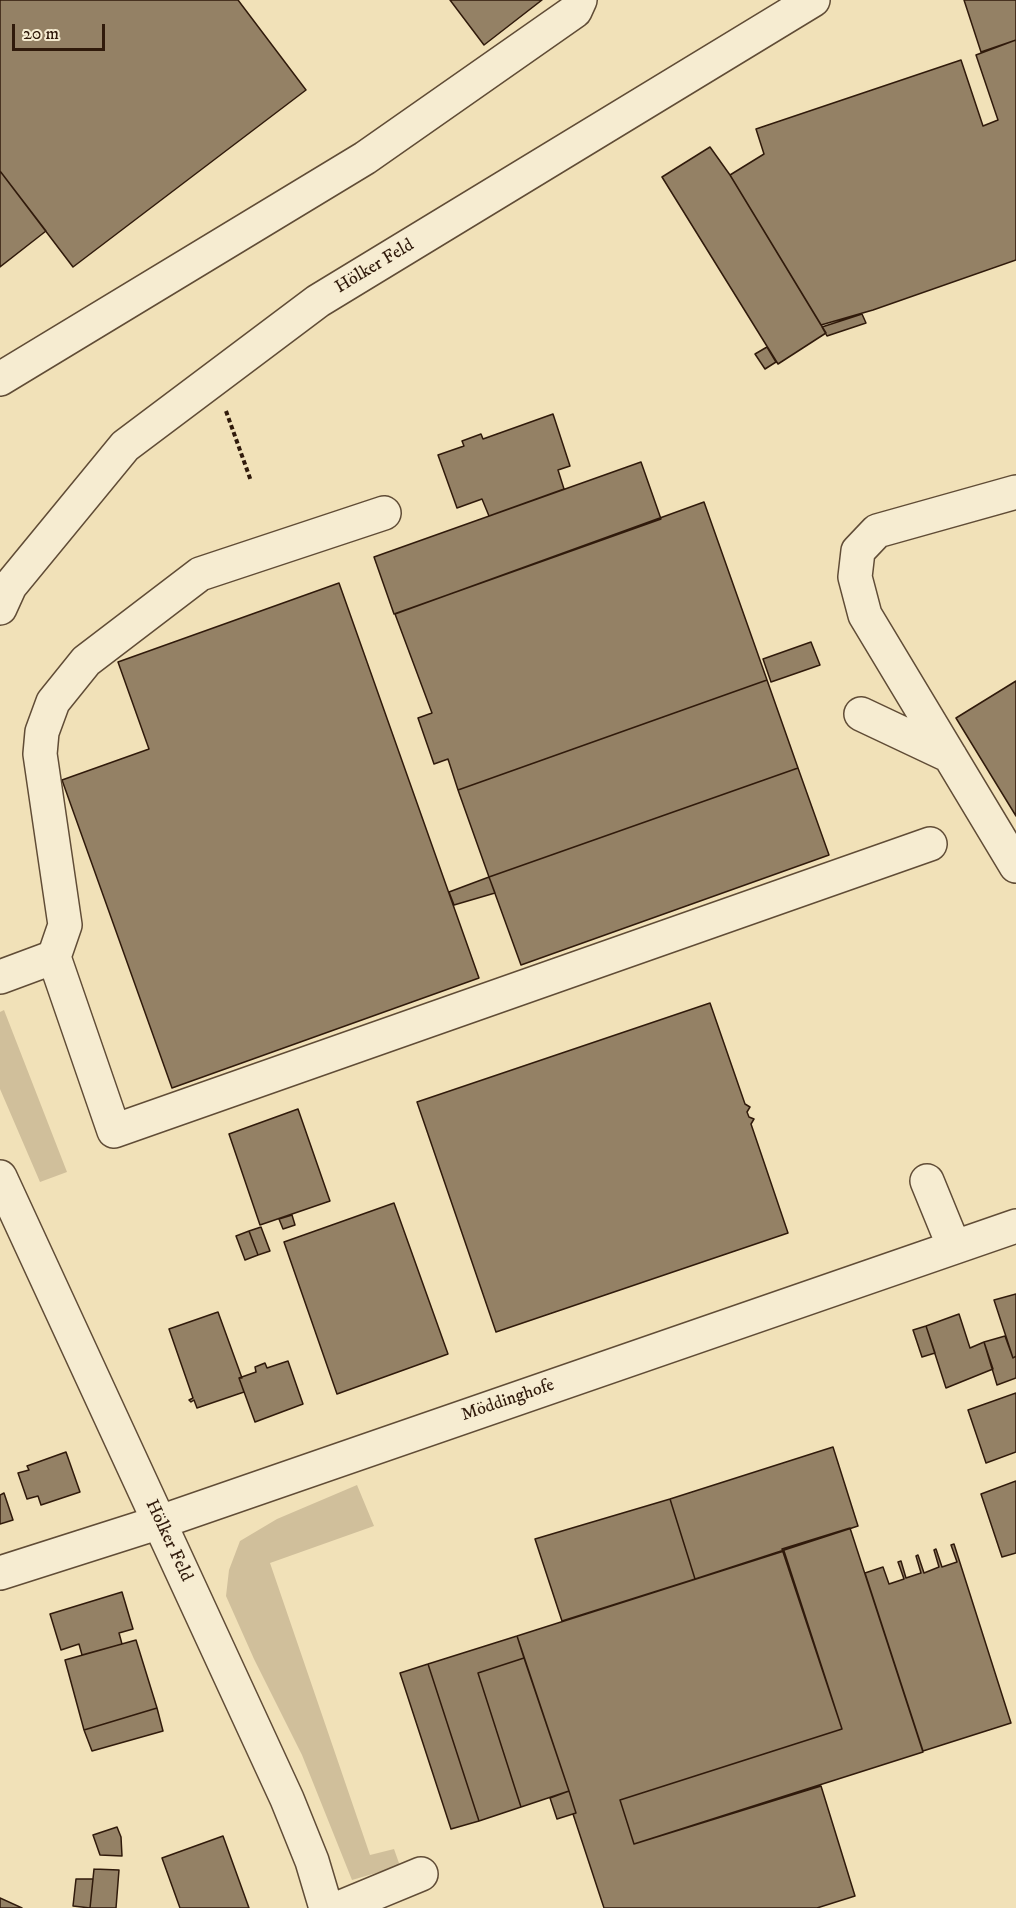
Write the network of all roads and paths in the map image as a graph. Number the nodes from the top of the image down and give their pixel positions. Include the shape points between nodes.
1 (813, 0) edge
2 (574, 4) edge
3 (0, 379) edge
4 (229, 419) dead end
5 (250, 481) dead end
6 (1016, 492) edge
7 (384, 513) dead end
8 (0, 608) edge
9 (861, 714) dead end
10 (950, 756) junction
11 (930, 844) dead end
12 (1016, 866) edge
13 (54, 957) junction
14 (0, 977) edge
15 (0, 1177) edge
16 (927, 1181) dead end
17 (1016, 1226) edge
18 (954, 1247) junction
19 (160, 1522) junction
20 (0, 1574) edge
21 (421, 1874) dead end
22 (326, 1908) edge
23 (339, 1908) edge

1 - 8 street, Hölker Feld via 318,301 125,446 10,586
2 - 3 street via 365,158
4 - 5 path
6 - 10 street via 877,531 858,551 855,577 865,615
7 - 13 street via 200,574 86,661 53,702 42,732 40,754 65,925
9 - 10 street
10 - 12 street
11 - 13 street via 114,1131
13 - 14 street
15 - 19 street, Hölker Feld
16 - 18 street
17 - 18 street, Möddinghofe
18 - 19 street, Möddinghofe
19 - 20 street, Möddinghofe
19 - 22 street, Hölker Feld via 287,1799
21 - 23 street

